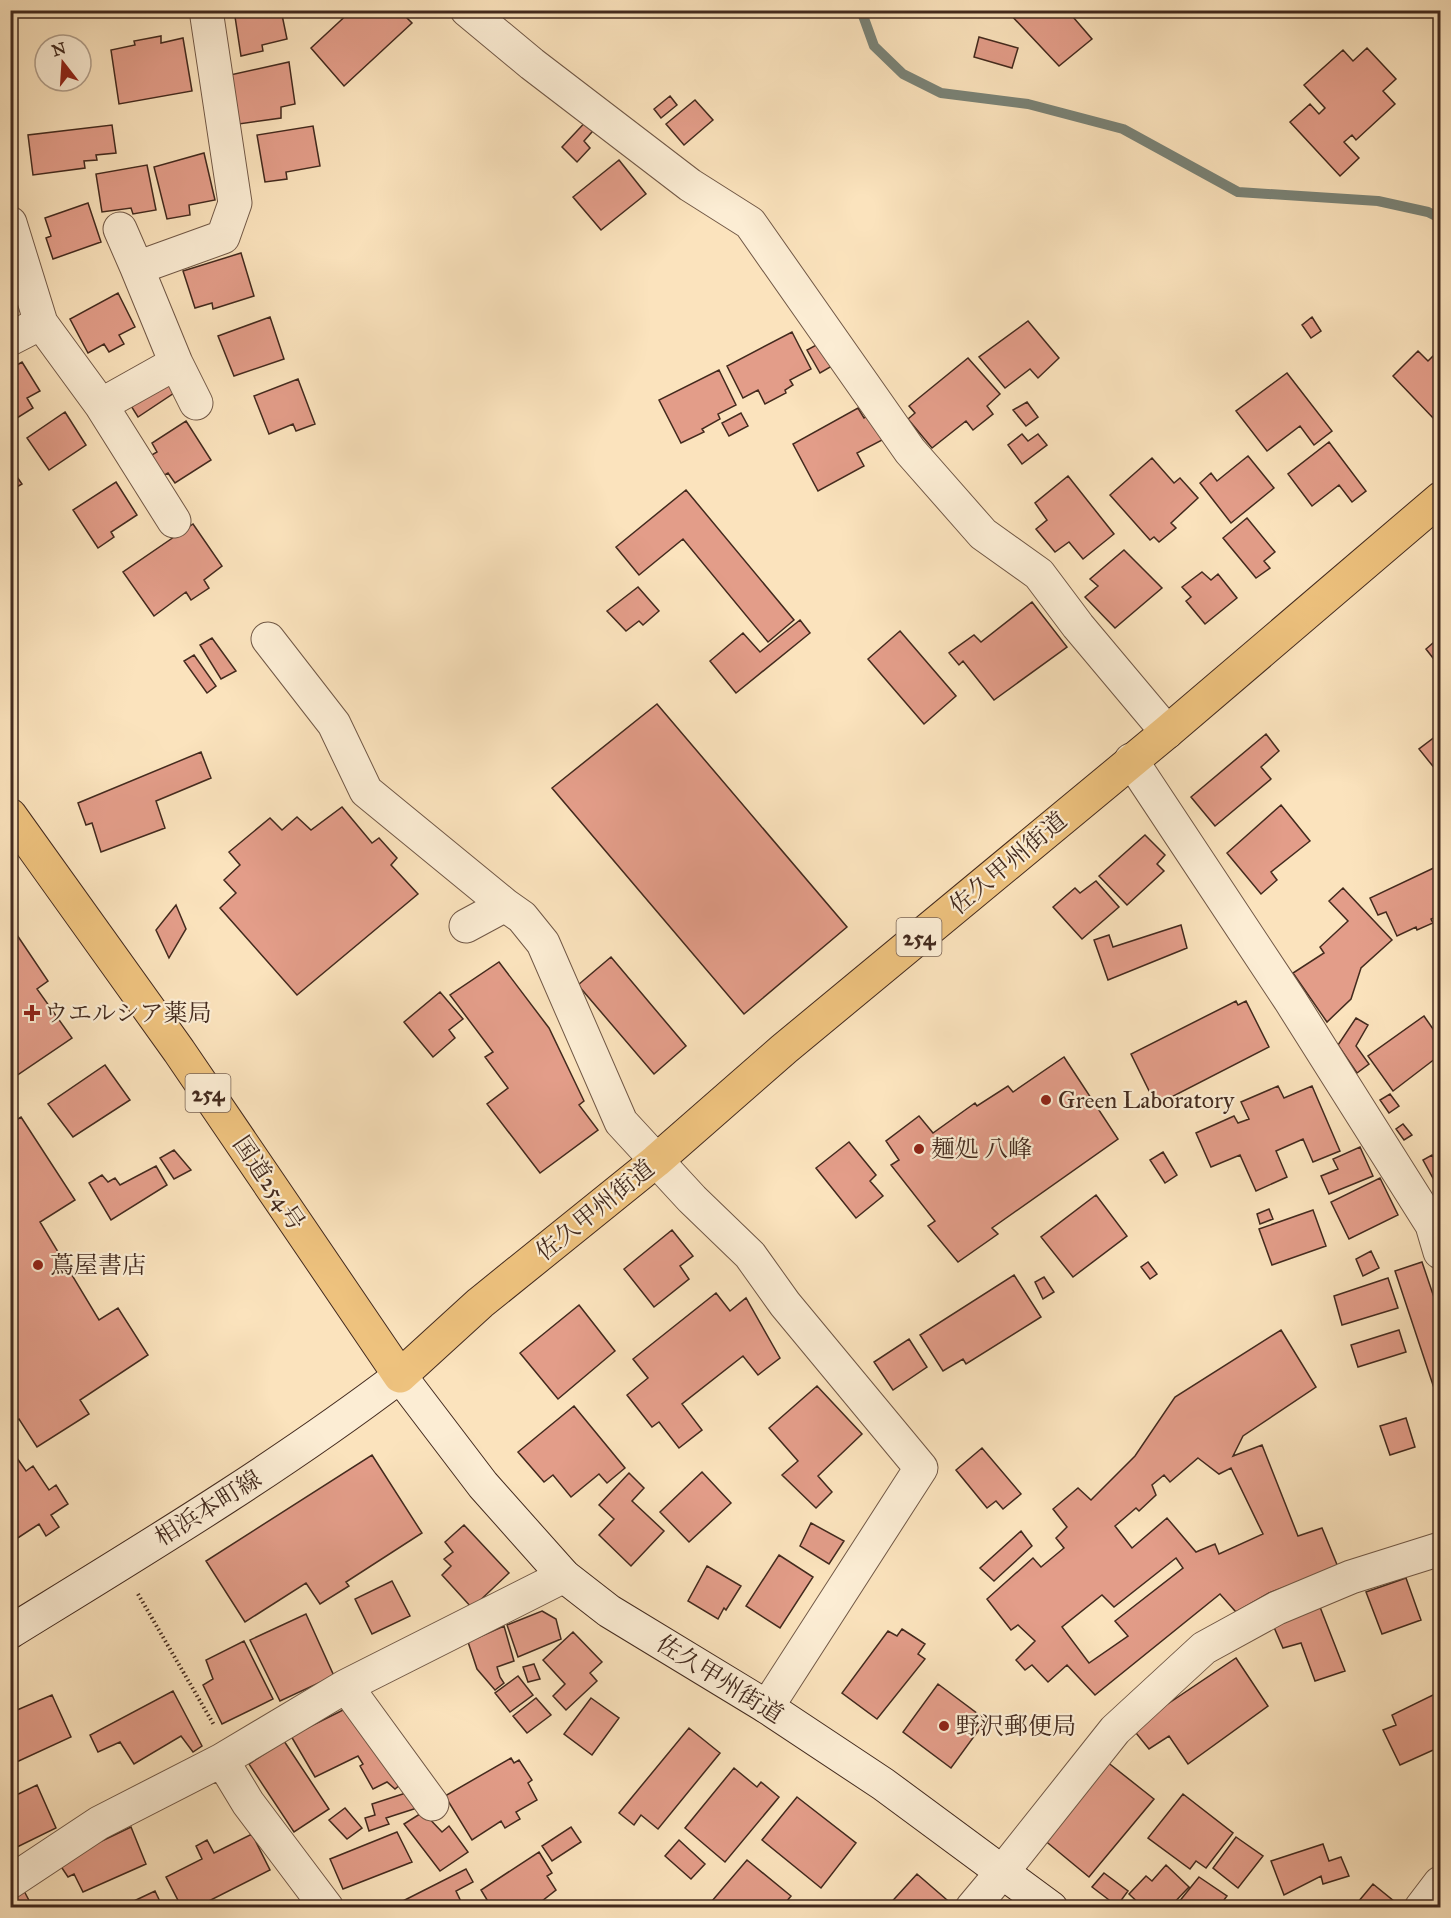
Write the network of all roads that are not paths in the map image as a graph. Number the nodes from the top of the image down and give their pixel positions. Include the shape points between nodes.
1 (206, 10) edge
2 (467, 10) edge
3 (10, 223) edge
4 (120, 229) dead end
5 (137, 268) junction
6 (42, 323) junction
7 (10, 339) edge
8 (176, 363) junction
9 (196, 403) dead end
10 (101, 405) junction
11 (1440, 499) edge
12 (174, 521) dead end
13 (268, 639) dead end
14 (1167, 732) junction
15 (1131, 760) junction
16 (10, 815) edge
17 (506, 905) junction
18 (466, 926) dead end
19 (656, 1161) junction
20 (1438, 1232) edge
21 (400, 1376) junction
22 (1440, 1549) edge
23 (564, 1576) junction
24 (10, 1632) edge
25 (346, 1686) junction
26 (767, 1707) junction
27 (226, 1757) junction
28 (432, 1804) dead end
29 (1003, 1871) junction
30 (10, 1882) edge
31 (1440, 1883) edge
32 (327, 1908) edge
33 (972, 1908) edge
34 (1051, 1908) edge
35 (1420, 1908) edge

1 - 5 street via 235,203 223,237
2 - 14 street via 690,185 750,223 910,451 983,534 1039,574
3 - 6 street
4 - 5 street
5 - 8 street
6 - 7 street
6 - 10 street
8 - 9 street
8 - 10 street
10 - 12 street
11 - 14 highway, 佐久甲州街道 / 254
13 - 17 street via 334,724 366,791
14 - 15 highway, 佐久甲州街道 / 254
15 - 19 highway, 佐久甲州街道 / 254 via 784,1049
15 - 20 street
16 - 21 highway, 国道254号 / 254 via 192,1070
17 - 18 street
17 - 19 street via 522,917 543,943 621,1122
19 - 21 highway, 佐久甲州街道 / 254 via 480,1304
19 - 26 street via 750,1255 785,1305 921,1468
21 - 23 street, 佐久甲州街道 via 483,1485
21 - 24 street, 相浜本町線 via 270,1469
22 - 29 street via 1298,1599 1204,1648 1114,1730
23 - 25 street
23 - 26 street, 佐久甲州街道 via 609,1611
25 - 27 street
25 - 28 street
26 - 29 street, 佐久甲州街道
27 - 30 street via 99,1823
27 - 32 street via 248,1803
29 - 33 street
29 - 34 street, 佐久甲州街道
31 - 35 street

